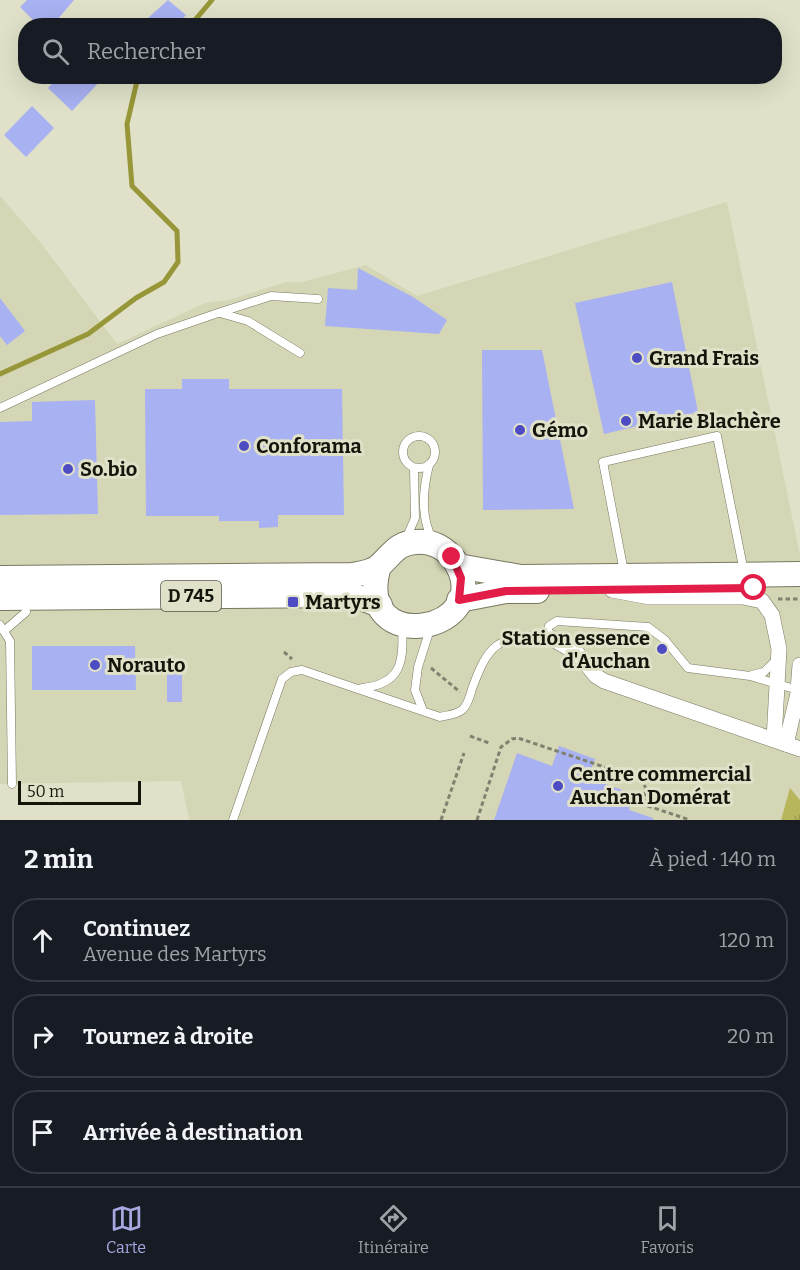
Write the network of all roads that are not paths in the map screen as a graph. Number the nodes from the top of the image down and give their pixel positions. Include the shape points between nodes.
1 (318, 299) dead end
2 (218, 313) junction
3 (300, 353) dead end
4 (0, 408) edge
5 (429, 465) junction
6 (414, 468) junction
7 (400, 545) junction
8 (435, 545) junction
9 (380, 566) junction
10 (458, 566) junction
11 (800, 574) edge
12 (745, 575) junction
13 (0, 578) edge
14 (88, 579) junction
15 (619, 583) junction
16 (800, 587) edge
17 (25, 597) junction
18 (0, 598) edge
19 (459, 600) junction
20 (380, 605) junction
21 (402, 625) junction
22 (431, 626) junction
23 (2, 628) edge
24 (546, 635) junction
25 (778, 656) junction
26 (800, 665) edge
27 (750, 676) junction
28 (777, 684) junction
29 (359, 688) junction
30 (799, 688) edge
31 (422, 708) junction
32 (787, 744) edge
33 (12, 784) dead end
34 (233, 820) edge

1 - 2 lane via 270,296
2 - 3 lane via 248,321
2 - 4 lane via 157,334
5 - 6 lane
5 - 6 lane via 435,454 433,444 425,437 415,437 406,443 403,453
5 - 8 lane via 423,488 426,527
6 - 7 lane via 415,518
7 - 8 main road via 418,541
7 - 9 main road
8 - 10 main road via 445,550
9 - 14 main road, D 745 via 367,573 330,577
9 - 20 main road via 376,578
10 - 15 main road via 521,577
10 - 19 main road via 462,589
11 - 12 main road
12 - 15 main road
12 - 15 lane via 717,436 603,462
13 - 14 main road, D 745
14 - 17 lane
15 - 16 main road
15 - 19 main road via 506,591
15 - 25 street via 650,597 743,597 762,601 776,625
17 - 18 main road, D 745
17 - 20 main road, D 745 via 352,596
17 - 23 lane via 26,612
19 - 22 main road via 452,612
20 - 21 main road
21 - 22 main road
21 - 29 lane via 399,668 390,680
22 - 31 lane via 415,690
23 - 33 lane via 10,641
24 - 27 lane via 549,626 557,621 648,627 665,640 688,668
24 - 31 lane via 511,638 489,651 461,711 440,717
24 - 32 street via 577,653 604,681
25 - 27 lane via 764,672
25 - 28 street
26 - 30 street
27 - 28 lane
28 - 30 lane
28 - 32 street
29 - 31 lane
29 - 34 lane via 302,670 282,679
30 - 32 street

